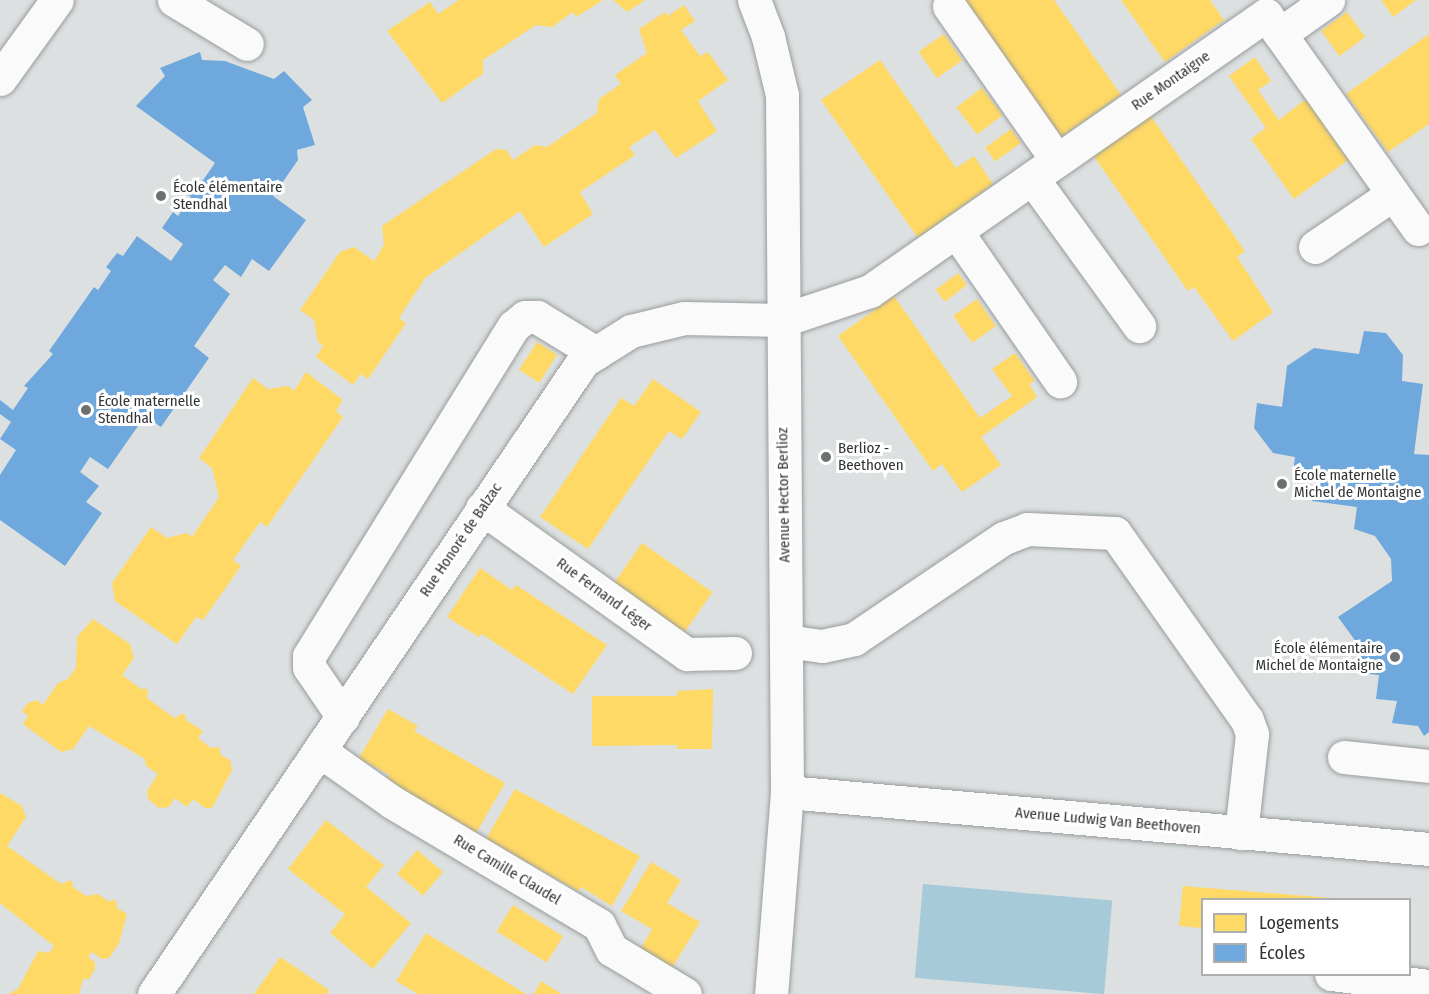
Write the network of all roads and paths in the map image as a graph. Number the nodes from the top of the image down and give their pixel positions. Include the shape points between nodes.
1 (57, 0) edge
2 (174, 0) edge
3 (754, 0) edge
4 (1328, 0) edge
5 (949, 6) dead end
6 (1280, 34) junction
7 (247, 44) dead end
8 (0, 79) edge
9 (1044, 169) junction
10 (1393, 194) junction
11 (1418, 229) dead end
12 (956, 231) junction
13 (1315, 247) dead end
14 (783, 320) junction
15 (1139, 326) dead end
16 (596, 353) junction
17 (1060, 381) dead end
18 (483, 507) junction
19 (786, 641) junction
20 (735, 654) dead end
21 (343, 717) junction
22 (320, 751) junction
23 (1344, 757) dead end
24 (1429, 766) edge
25 (787, 792) junction
26 (1241, 833) junction
27 (1429, 849) edge
28 (1340, 976) edge
29 (1429, 986) edge
30 (154, 994) edge
31 (685, 994) edge
32 (771, 994) edge

1 - 8 street
2 - 7 street
3 - 14 street, Avenue Hector Berlioz via 782,95
4 - 6 street
5 - 9 street
6 - 9 street, Rue Montaigne via 1266,15
6 - 10 street, Rue Montaigne
9 - 12 street, Rue Montaigne
9 - 15 street
10 - 11 street, Rue Montaigne
10 - 13 street
12 - 14 street, Rue Montaigne via 870,291
12 - 17 street
14 - 16 street, Rue Honoré de Balzac via 684,318 631,331
14 - 19 street, Avenue Hector Berlioz
16 - 18 street, Rue Honoré de Balzac via 583,361
16 - 21 street via 537,317 525,317 514,326 309,656 309,667
18 - 20 street, Rue Fernand Léger via 687,654
18 - 21 street, Rue Honoré de Balzac
19 - 25 street, Avenue Hector Berlioz
19 - 26 street via 822,646 854,639 1005,538 1028,529 1115,533 1247,720 1252,734
21 - 22 street, Rue Honoré de Balzac
22 - 30 street, Rue Honoré de Balzac
22 - 31 street, Rue Camille Claudel via 392,802 599,925 612,950
23 - 24 street
25 - 26 street, Avenue Ludwig Van Beethoven
25 - 32 street, Avenue Hector Berlioz
26 - 27 street, Avenue Ludwig Van Beethoven
28 - 29 street

